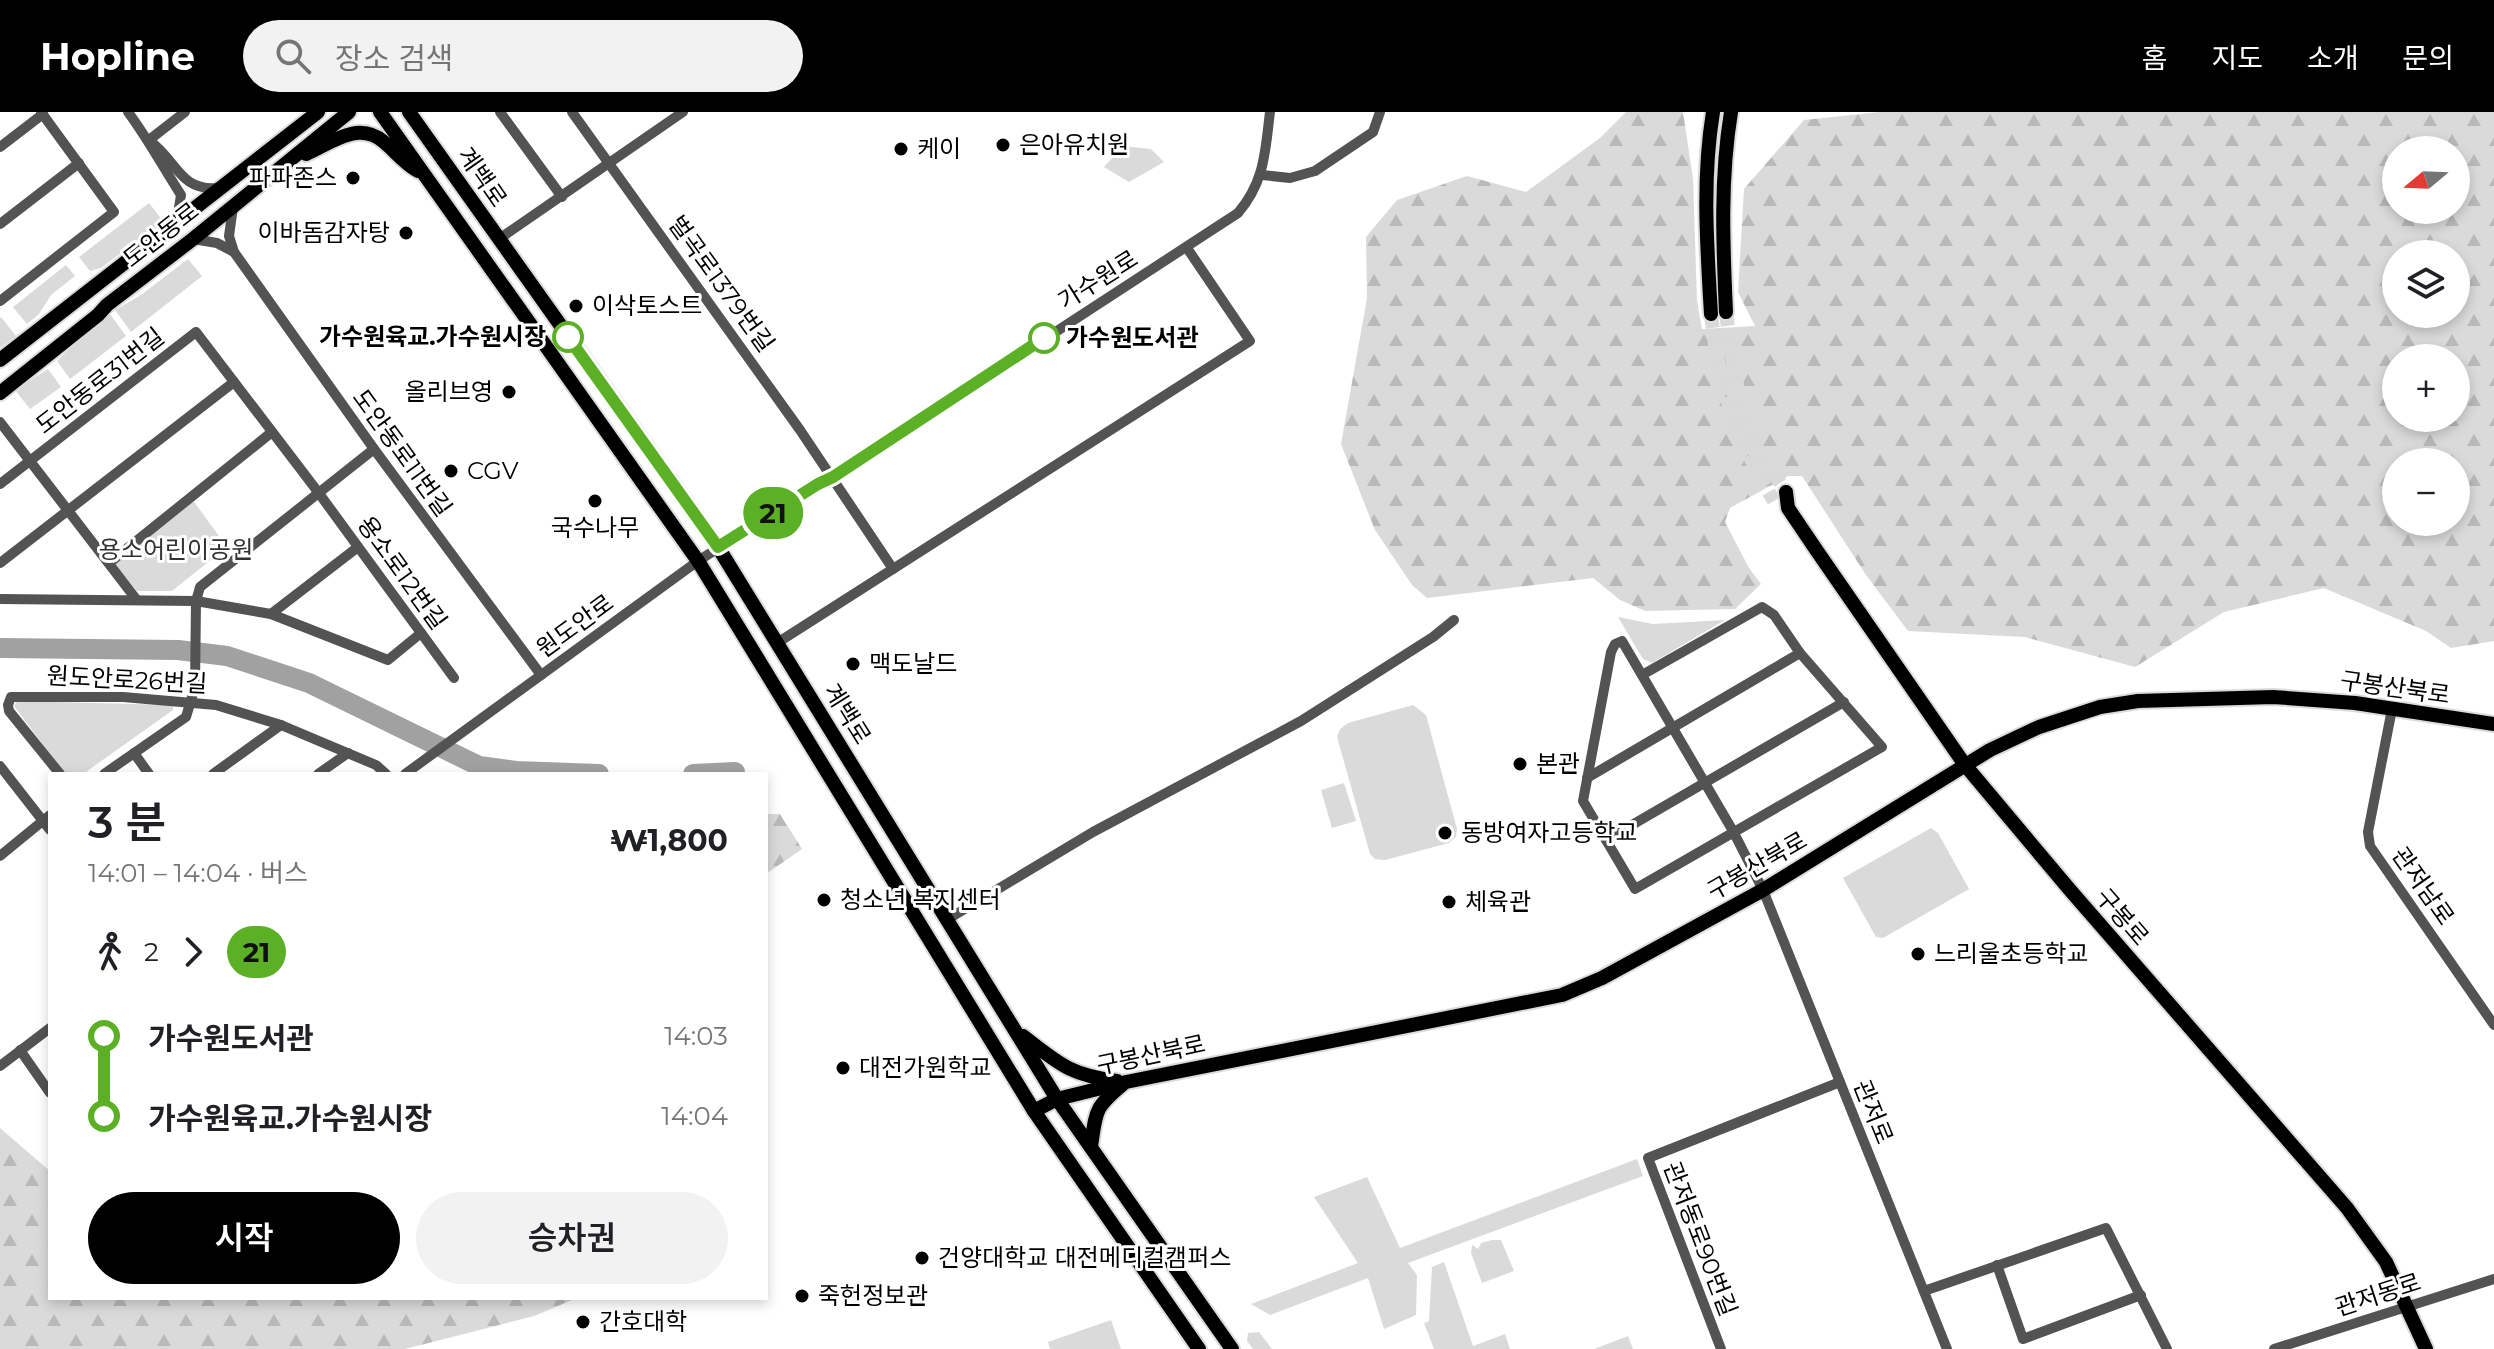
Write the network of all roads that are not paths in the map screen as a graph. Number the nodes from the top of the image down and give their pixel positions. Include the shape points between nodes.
1 (128, 112) edge
2 (185, 112) edge
3 (303, 112) edge
4 (318, 112) edge
5 (349, 112) edge
6 (380, 112) edge
7 (409, 112) edge
8 (500, 112) edge
9 (683, 112) edge
10 (1270, 112) edge
11 (1380, 112) edge
12 (1713, 112) edge
13 (1731, 112) edge
14 (42, 113) edge
15 (576, 113) edge
16 (288, 136) junction
17 (149, 140) junction
18 (0, 147) edge
19 (79, 163) junction
20 (284, 164) junction
21 (610, 164) junction
22 (424, 175) junction
23 (1262, 175) junction
24 (217, 188) junction
25 (562, 197) junction
26 (233, 207) junction
27 (177, 220) junction
28 (0, 224) edge
29 (193, 239) junction
30 (499, 239) junction
31 (1187, 248) junction
32 (234, 252) junction
33 (2, 296) edge
34 (196, 332) joint
35 (0, 360) edge
36 (234, 382) junction
37 (0, 394) edge
38 (0, 424) edge
39 (272, 432) junction
40 (374, 449) junction
41 (30, 462) junction
42 (833, 477) junction
43 (0, 484) edge
44 (318, 492) junction
45 (1780, 496) tunnel mouth
46 (68, 512) junction
47 (358, 547) junction
48 (718, 547) junction
49 (698, 561) junction
50 (0, 563) edge
51 (109, 563) junction
52 (893, 569) junction
53 (0, 599) edge
54 (136, 599) junction
55 (196, 601) junction
56 (271, 614) junction
57 (1454, 620) dead end
58 (421, 633) junction
59 (777, 643) junction
60 (1800, 653) junction
61 (541, 675) junction
62 (1642, 675) junction
63 (454, 678) dead end
64 (192, 702) junction
65 (1844, 702) junction
66 (2392, 709) junction
67 (2494, 724) edge
68 (281, 725) junction
69 (1672, 728) junction
70 (134, 753) junction
71 (348, 753) junction
72 (1965, 765) junction
73 (0, 766) edge
74 (58, 772) edge
75 (107, 772) edge
76 (148, 772) edge
77 (216, 772) edge
78 (321, 772) edge
79 (384, 772) edge
80 (407, 772) edge
81 (1587, 778) junction
82 (1705, 783) junction
83 (46, 818) edge
84 (1733, 831) junction
85 (1606, 840) junction
86 (0, 856) edge
87 (1763, 890) junction
88 (948, 919) junction
89 (2494, 1025) edge
90 (48, 1029) edge
91 (1015, 1030) junction
92 (20, 1050) junction
93 (0, 1066) edge
94 (1126, 1082) junction
95 (1840, 1082) junction
96 (48, 1090) edge
97 (1057, 1099) junction
98 (1034, 1111) junction
99 (1091, 1147) junction
100 (1997, 1265) junction
101 (2494, 1279) edge
102 (1924, 1291) junction
103 (2141, 1295) junction
104 (2408, 1307) junction
105 (1199, 1349) edge
106 (1232, 1349) edge
107 (1721, 1349) edge
108 (1947, 1349) edge
109 (2167, 1349) edge
110 (2274, 1349) edge
111 (2426, 1349) edge

1 - 17 street
2 - 17 street
3 - 16 main road
4 - 16 main road, 도안동로
5 - 20 main road, 도안동로
6 - 22 main road, 계백로
7 - 30 main road, 계백로
8 - 25 street
9 - 21 street
10 - 23 street, 가수원로
11 - 23 street via 1373,132 1315,171 1290,178
12 - 13 main road via 1705,223 1719,313
14 - 18 street
14 - 19 street
15 - 21 street, 벌곡로1379번길
16 - 24 main road, 도안동로
17 - 24 street via 192,186
17 - 27 street via 181,195
19 - 28 street
19 - 33 street via 114,212
20 - 22 main road via 344,135 364,132
20 - 26 main road, 도안동로
21 - 25 street
21 - 42 street, 벌곡로1379번길
22 - 49 main road, 계백로
23 - 31 street, 가수원로 via 1238,213
24 - 27 main road, 도안동로
25 - 30 street
26 - 29 main road, 도안동로
26 - 32 street via 229,236
27 - 35 main road, 도안동로
29 - 32 street
29 - 37 main road, 도안동로
30 - 48 main road, 계백로
31 - 42 street, 가수원로
31 - 52 street via 1250,341
32 - 40 street, 도안동로11번길
34 - 36 street, 용소로12번길
34 - 41 street, 도안동로31번길
36 - 39 street, 용소로12번길
36 - 46 street
38 - 41 street, 도안동로31번길
39 - 44 street, 용소로12번길
39 - 51 street
40 - 44 street
40 - 61 street, 도안동로11번길
41 - 43 street, 도안동로31번길
41 - 46 street, 도안동로31번길
42 - 48 street, 가수원로
42 - 52 street, 벌곡로1379번길
44 - 47 street, 용소로12번길
44 - 55 street via 200,587
45 - 72 main road, 구봉로
46 - 50 street
46 - 51 street, 도안동로31번길
47 - 56 street
47 - 58 street, 용소로12번길
48 - 49 street, 가수원로
48 - 59 main road, 계백로
49 - 61 street, 원도안로
49 - 98 main road, 계백로
51 - 54 street, 도안동로31번길
52 - 59 street
53 - 54 street
54 - 55 street
55 - 56 street
55 - 64 street
56 - 58 street via 388,660
57 - 88 street via 1301,721 1093,832
58 - 63 street, 용소로12번길
59 - 88 main road, 계백로
60 - 62 street via 1774,615 1762,607
60 - 65 street
60 - 69 street
61 - 80 street, 원도안로
62 - 69 street, 관저로
62 - 81 street, 관저로 via 1622,641 1615,644
64 - 68 street, 원도안로26번길
64 - 70 street via 186,717
64 - 74 street, 원도안로26번길 via 16,696 8,700 9,711
65 - 82 street
65 - 84 street via 1882,747
66 - 67 main road, 구봉산북로
66 - 72 main road, 구봉산북로 via 2273,697 2138,701 2039,727
66 - 89 street, 관저남로 via 2368,832 2370,846
68 - 71 street, 원도안로26번길
68 - 77 street
69 - 81 street
69 - 82 street, 관저로
70 - 75 street
70 - 76 street
71 - 78 street
71 - 79 street, 원도안로26번길
72 - 87 main road, 구봉산북로
72 - 104 main road, 구봉로 via 2347,1208 2386,1262
73 - 83 street
81 - 85 street via 1583,801
82 - 84 street, 관저로
82 - 85 street
83 - 86 street
84 - 85 street via 1635,889
84 - 87 street, 관저로
87 - 94 main road, 구봉산북로 via 1562,995
87 - 95 street, 관저로
88 - 91 main road, 계백로
90 - 92 street
91 - 94 main road via 1079,1074
91 - 97 main road, 계백로
92 - 93 street
92 - 96 street
94 - 97 main road, 구봉산북로
94 - 99 main road via 1101,1102
95 - 102 street, 관저로
95 - 107 street, 관저동로90번길 via 1648,1158
97 - 98 main road, 구봉산북로
97 - 99 main road, 계백로
98 - 105 main road, 계백로
99 - 106 main road, 계백로
100 - 102 street
100 - 103 street via 2106,1228
100 - 103 street via 2023,1339
101 - 104 street, 관저동로
102 - 108 street, 관저로
103 - 109 street
104 - 110 street, 관저동로
104 - 111 main road, 구봉로

